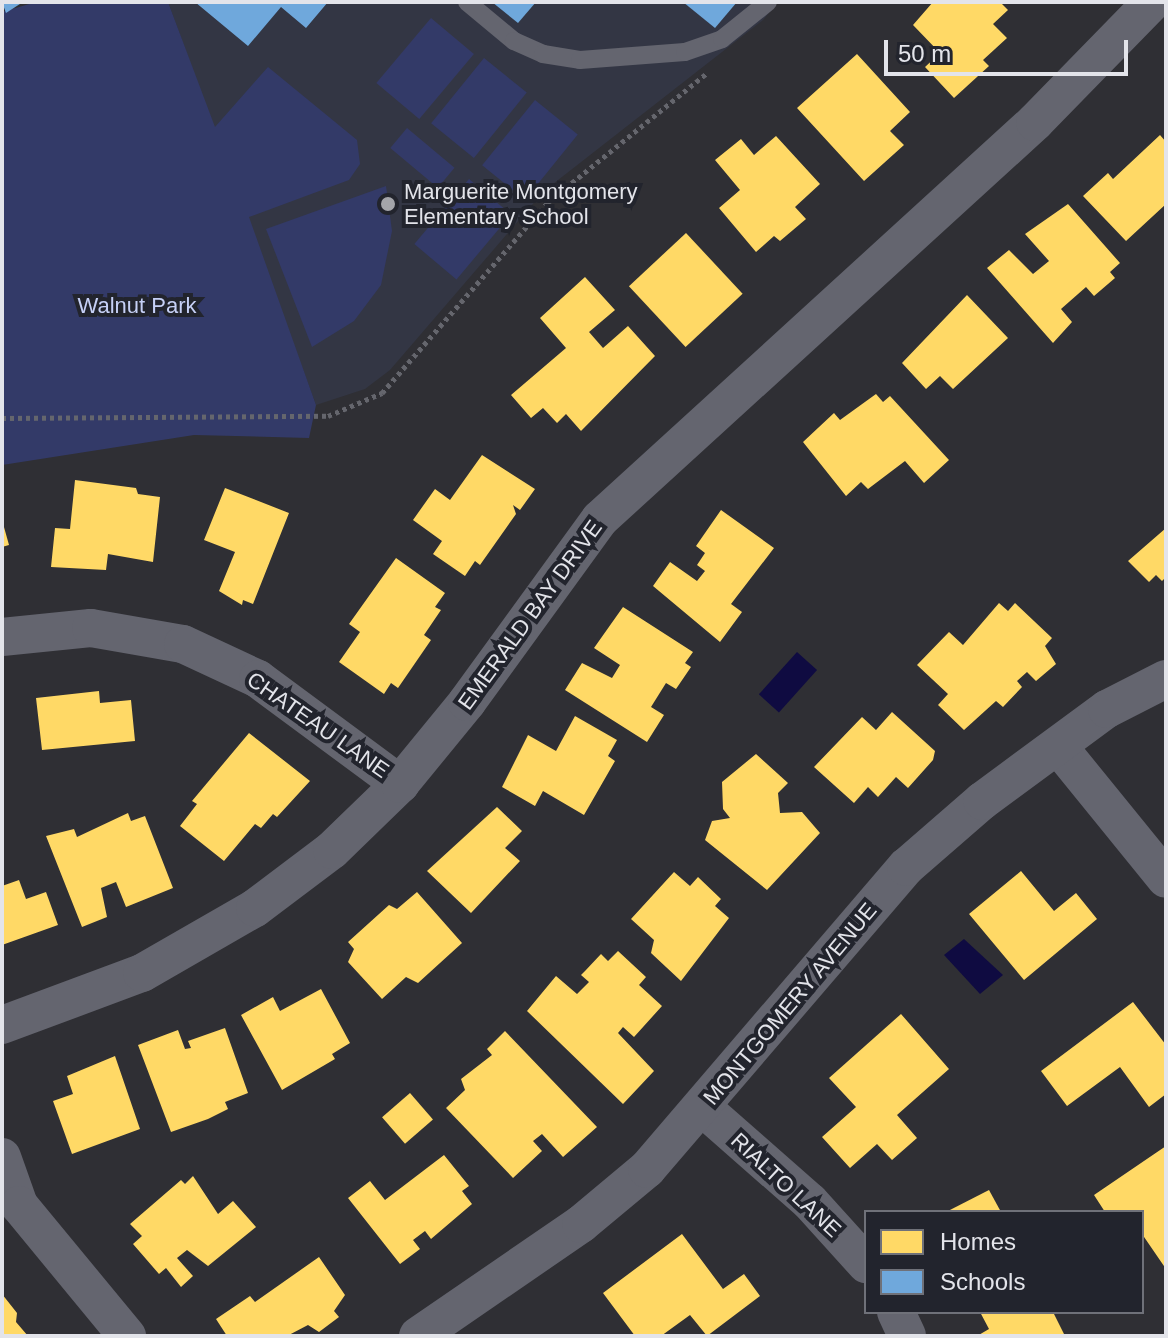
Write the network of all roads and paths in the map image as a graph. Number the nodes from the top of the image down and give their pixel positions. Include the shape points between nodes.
1 (467, 2) edge
2 (768, 2) edge
3 (1152, 2) edge
4 (714, 68) dead end
5 (2, 418) edge
6 (2, 637) edge
7 (1166, 679) edge
8 (1058, 746) junction
9 (400, 784) junction
10 (1166, 879) edge
11 (2, 1025) edge
12 (703, 1108) junction
13 (2, 1157) edge
14 (864, 1262) edge
15 (897, 1314) edge
16 (121, 1334) edge
17 (418, 1336) edge
18 (907, 1336) edge

1 - 2 lane via 514,41 543,54 580,60 685,52 722,39
3 - 9 street, EMERALD BAY DRIVE via 1035,122 600,519 467,702
4 - 5 path via 547,203 382,393 328,416
6 - 9 street, CHATEAU LANE via 91,628 183,644 258,679
7 - 8 street, MONTGOMERY AVENUE via 1107,709
8 - 10 street
8 - 12 street, MONTGOMERY AVENUE via 906,867
9 - 11 street, EMERALD BAY DRIVE via 332,850 255,908 142,973
12 - 14 street, RIALTO LANE via 810,1202
12 - 17 street, MONTGOMERY AVENUE via 647,1169 581,1224
13 - 16 street via 19,1205
15 - 18 street

